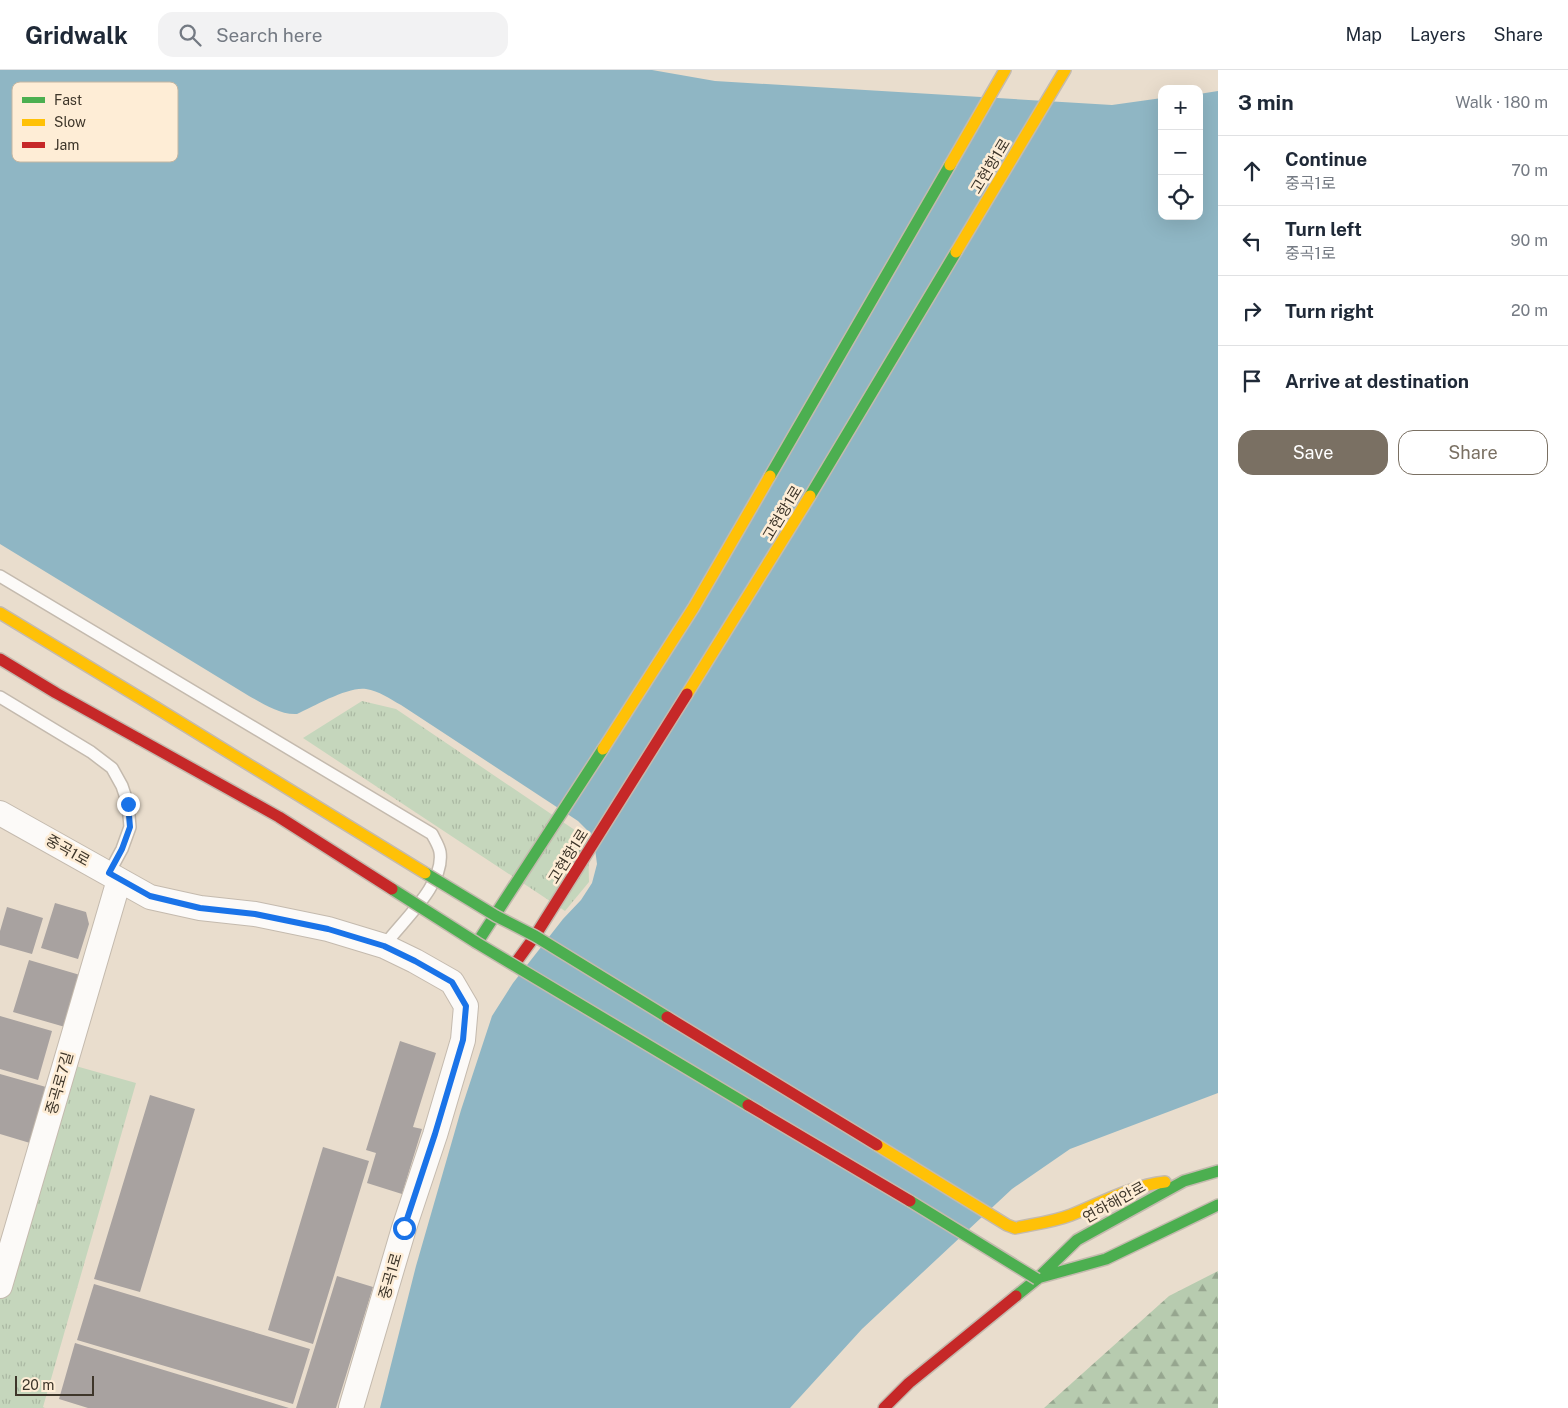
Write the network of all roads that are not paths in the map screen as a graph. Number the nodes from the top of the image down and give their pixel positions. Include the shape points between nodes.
1 (1005, 70) edge
2 (1065, 70) edge
3 (0, 576) edge
4 (0, 613) edge
5 (0, 659) edge
6 (0, 697) edge
7 (0, 813) edge
8 (114, 877) junction
9 (496, 916) junction
10 (535, 936) junction
11 (478, 943) junction
12 (384, 946) junction
13 (514, 965) junction
14 (1218, 1171) edge
15 (1184, 1182) junction
16 (1218, 1205) edge
17 (1037, 1279) junction
18 (0, 1286) edge
19 (351, 1408) edge
20 (884, 1408) edge

1 - 9 street, 고현항1로 via 694,607
2 - 10 street, 고현항1로 via 776,552
3 - 12 lane via 432,834 440,852 439,869 413,913
4 - 9 street, bridge
5 - 11 street, bridge via 279,817
6 - 8 lane via 112,768 128,804 130,827
7 - 8 street, 중곡1로
8 - 12 street, 중곡1로 via 150,896 200,908 255,914 328,929
8 - 18 street, 중곡로7길
9 - 10 street, bridge
9 - 11 street, 고현항1로
10 - 13 street, 고현항1로
10 - 15 street, bridge via 1015,1228 1069,1216 1120,1192 1156,1183
11 - 13 street, bridge
12 - 19 street, 중곡1로 via 452,982 466,1006 463,1040
13 - 17 street, bridge
14 - 15 street, 연하해안로
15 - 17 street, 연하해안로 via 1077,1240
16 - 17 street, 연하해안로 via 1106,1258
17 - 20 street, 연하해안로 via 909,1383

